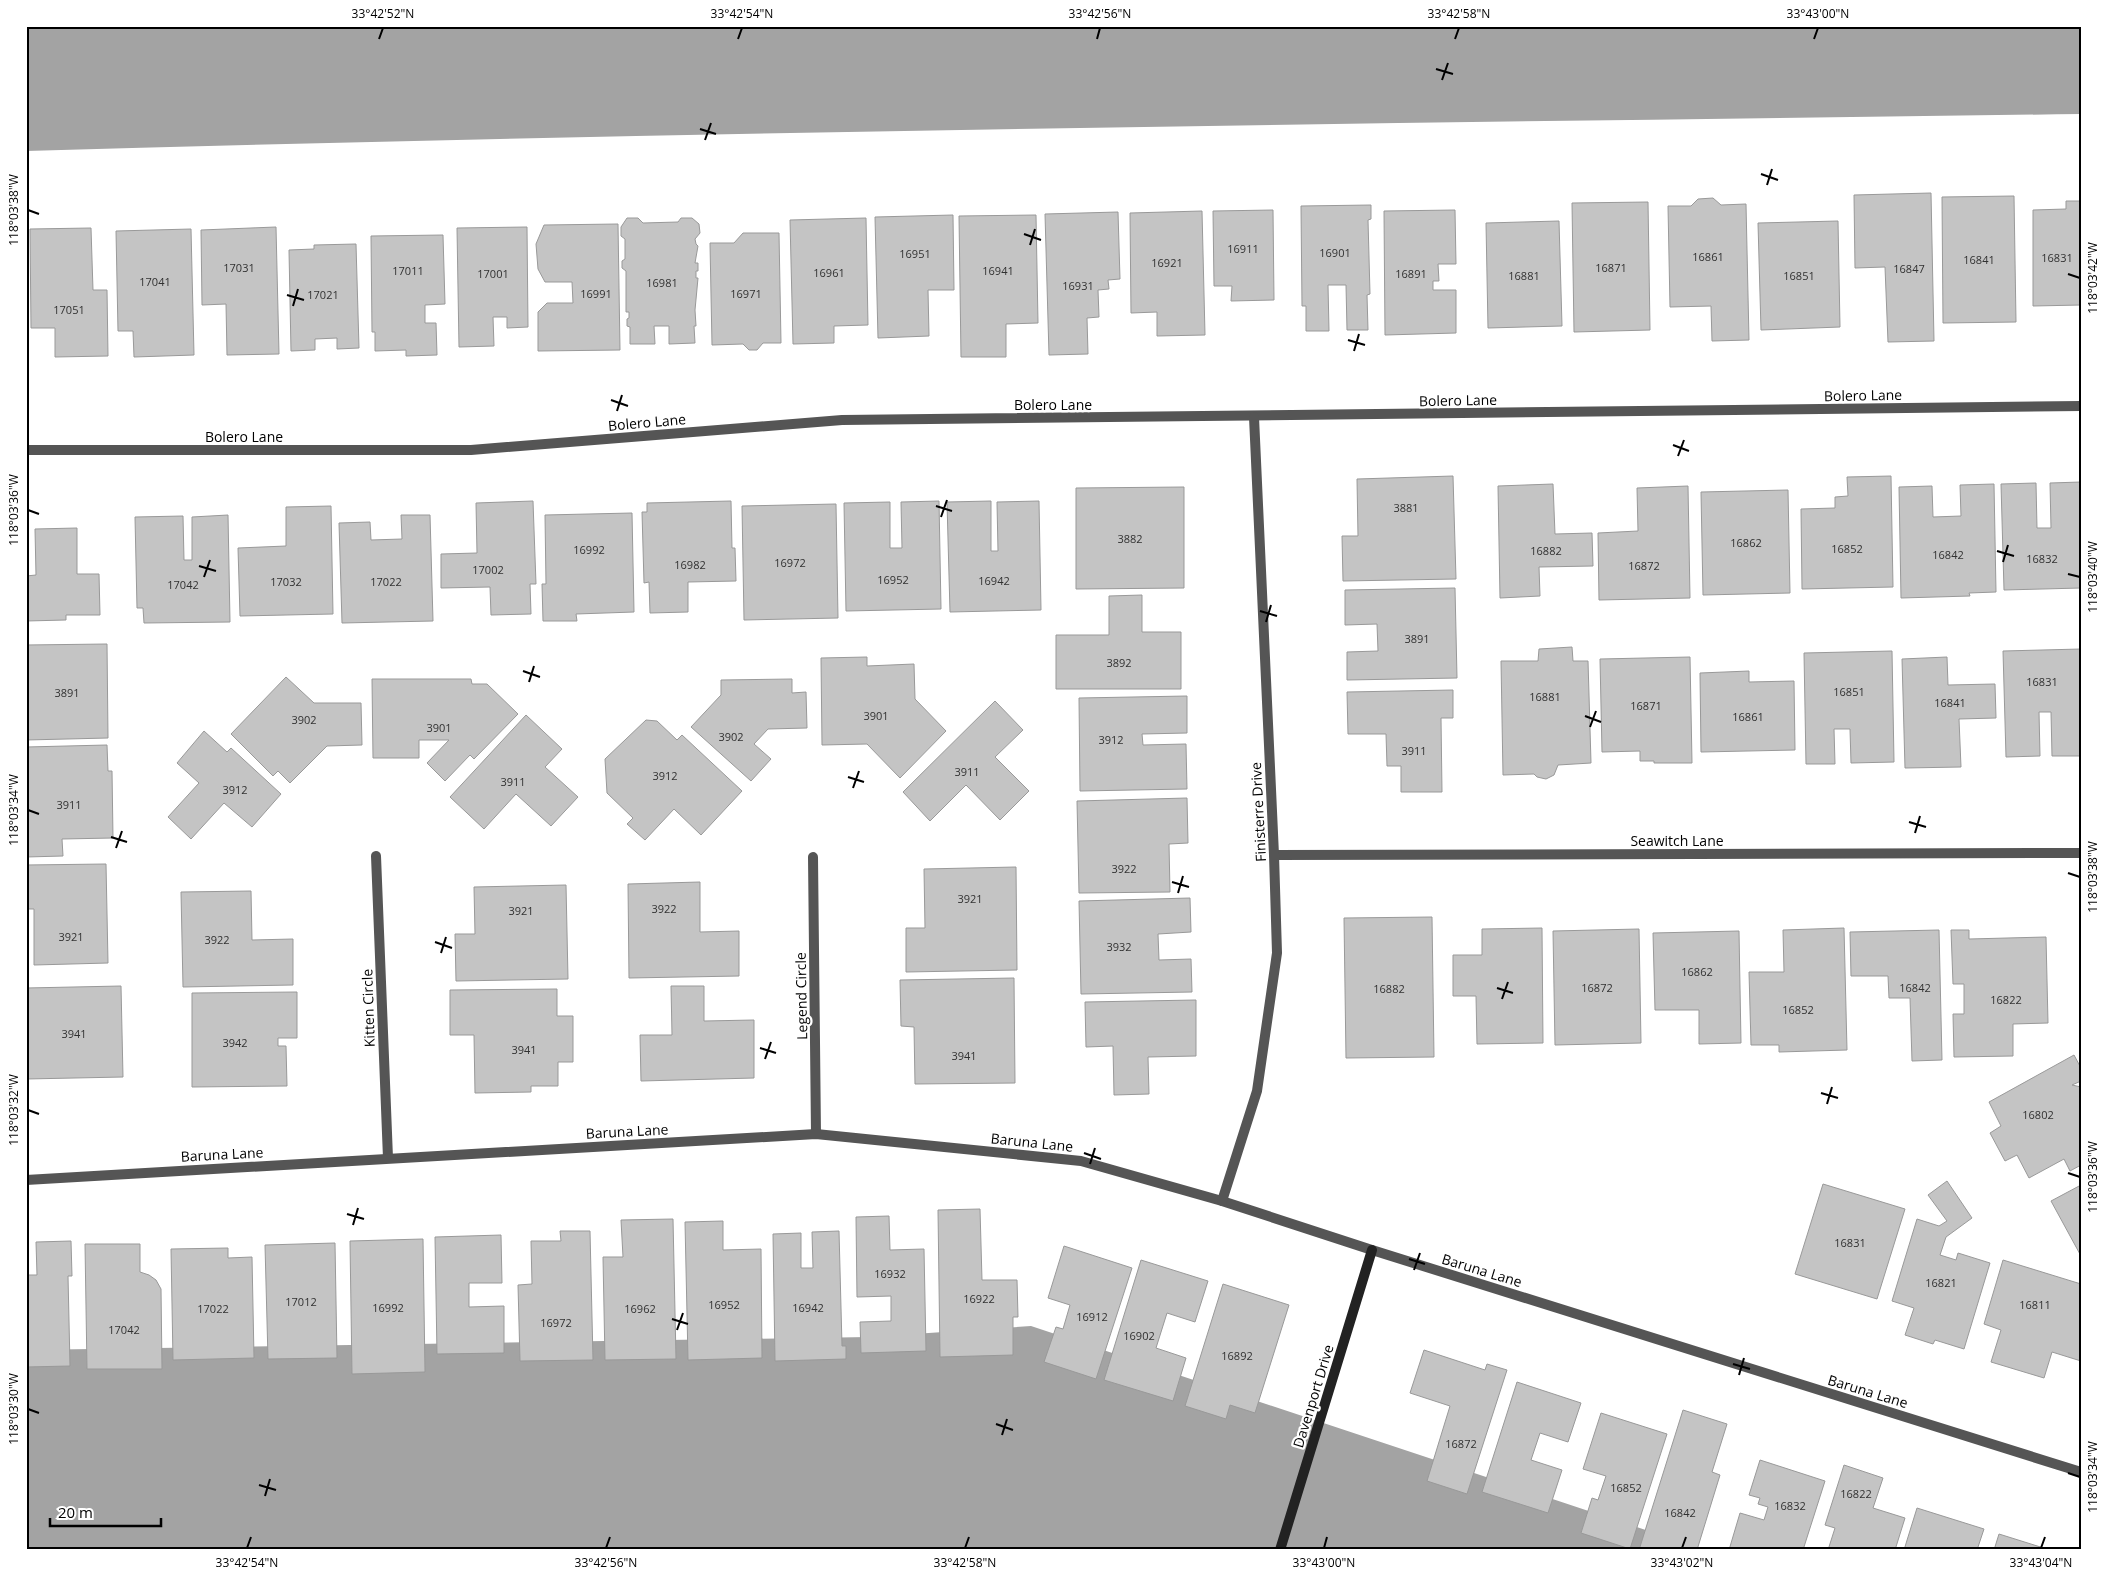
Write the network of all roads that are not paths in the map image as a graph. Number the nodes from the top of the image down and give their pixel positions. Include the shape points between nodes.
1 (2081, 406) edge
2 (1254, 416) junction
3 (26, 450) edge
4 (2081, 853) edge
5 (1274, 855) junction
6 (376, 856) dead end
7 (813, 857) dead end
8 (816, 1134) junction
9 (388, 1158) junction
10 (26, 1180) edge
11 (1222, 1201) junction
12 (1372, 1250) junction
13 (2081, 1472) edge
14 (1280, 1550) edge

1 - 2 street, Bolero Lane
2 - 3 street, Bolero Lane via 842,420 471,450
2 - 5 street, Finisterre Drive
4 - 5 street, Seawitch Lane
5 - 11 street, Finisterre Drive via 1276,953 1257,1091
6 - 9 street, Kitten Circle
7 - 8 street, Legend Circle
8 - 9 street, Baruna Lane
8 - 11 street, Baruna Lane via 1081,1161
9 - 10 street, Baruna Lane
11 - 12 street, Baruna Lane
12 - 13 street, Baruna Lane
12 - 14 street, Davenport Drive

